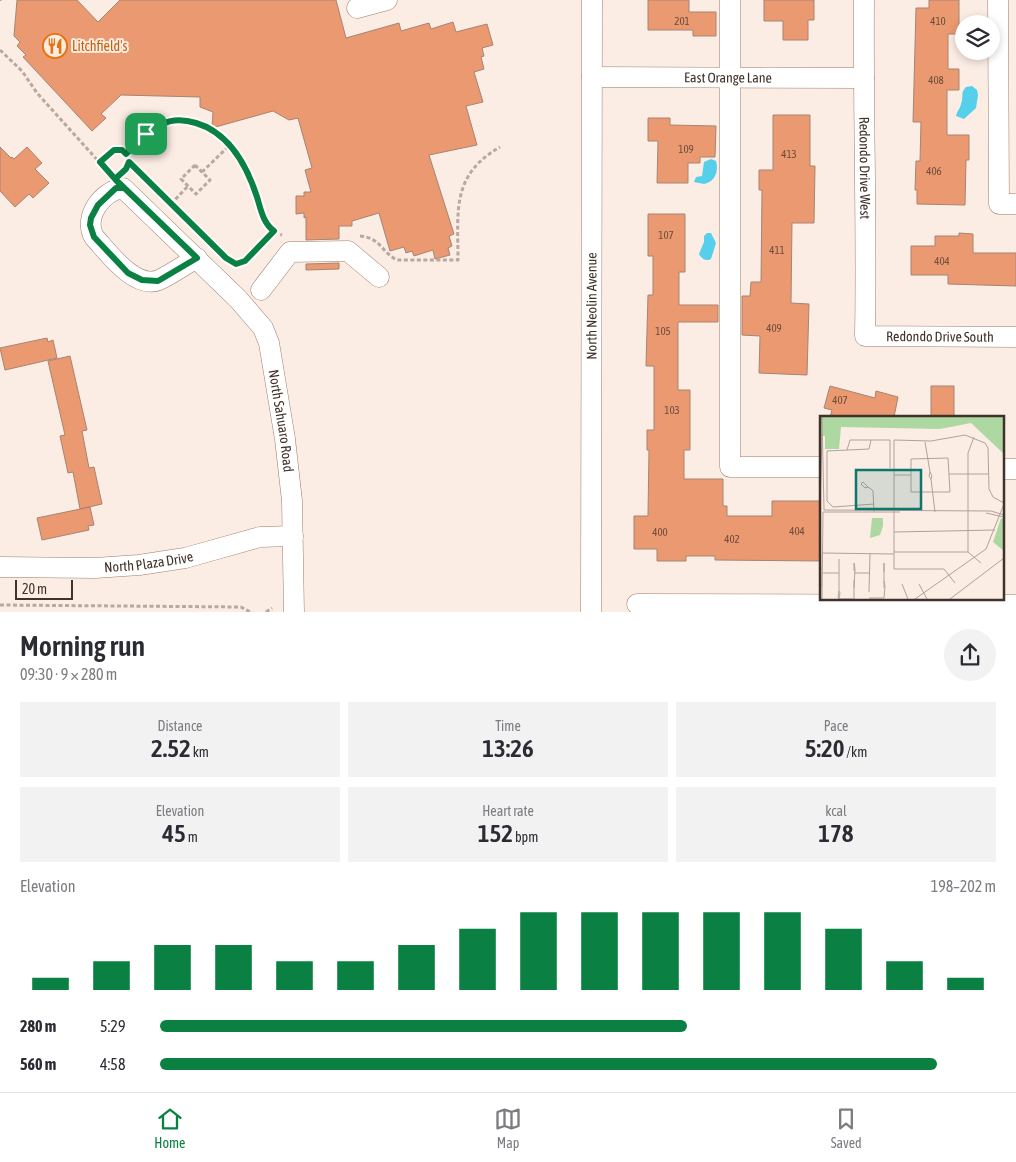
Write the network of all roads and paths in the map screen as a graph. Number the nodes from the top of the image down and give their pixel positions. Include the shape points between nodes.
1 (387, 0) edge
2 (592, 0) edge
3 (730, 0) edge
4 (864, 0) edge
5 (998, 0) edge
6 (357, 8) dead end
7 (0, 50) edge
8 (592, 77) junction
9 (730, 77) junction
10 (864, 78) junction
11 (230, 145) junction
12 (500, 147) dead end
13 (126, 154) junction
14 (100, 162) junction
15 (129, 162) junction
16 (202, 172) junction
17 (119, 184) junction
18 (188, 186) junction
19 (171, 204) junction
20 (1016, 204) edge
21 (274, 231) junction
22 (284, 236) dead end
23 (355, 236) dead end
24 (205, 238) dead end
25 (219, 251) dead end
26 (197, 258) junction
27 (379, 278) dead end
28 (261, 290) dead end
29 (865, 336) joint
30 (1016, 336) edge
31 (820, 467) edge
32 (294, 536) junction
33 (0, 567) edge
34 (637, 604) dead end
35 (0, 605) edge
36 (1016, 605) edge
37 (272, 608) dead end
38 (250, 612) edge
39 (266, 612) edge
40 (294, 612) edge
41 (591, 612) edge

1 - 6 street
2 - 8 street, North Neolin Avenue
3 - 9 street
4 - 10 street, Redondo Drive West
5 - 20 street via 1000,204
7 - 14 path
8 - 9 street, East Orange Lane
8 - 41 street, North Neolin Avenue
9 - 10 street, East Orange Lane
9 - 31 street via 730,467
10 - 29 street, Redondo Drive West
11 - 13 path via 200,124 175,120 156,126
11 - 16 path
11 - 21 path via 246,168 265,222
12 - 23 path via 477,164 465,181 459,208 458,260 397,260 374,239
13 - 14 path via 122,150 114,150
13 - 15 path
14 - 17 path
15 - 17 path
15 - 19 path
16 - 18 path via 195,165 181,179
16 - 18 path via 210,180 196,194
17 - 26 street, North Sahuaro Road
17 - 26 street via 98,205 90,225 94,237 128,273 142,280 158,281
18 - 19 path
19 - 24 path
21 - 22 path
21 - 25 path via 240,264 231,262
26 - 32 street, North Sahuaro Road via 238,299 267,335 285,439
27 - 28 street via 348,251 290,252
29 - 30 street, Redondo Drive South
32 - 33 street, North Plaza Drive via 260,537 185,558 139,565
32 - 40 street, North Sahuaro Road
34 - 36 street
35 - 38 path via 241,607
37 - 39 path

